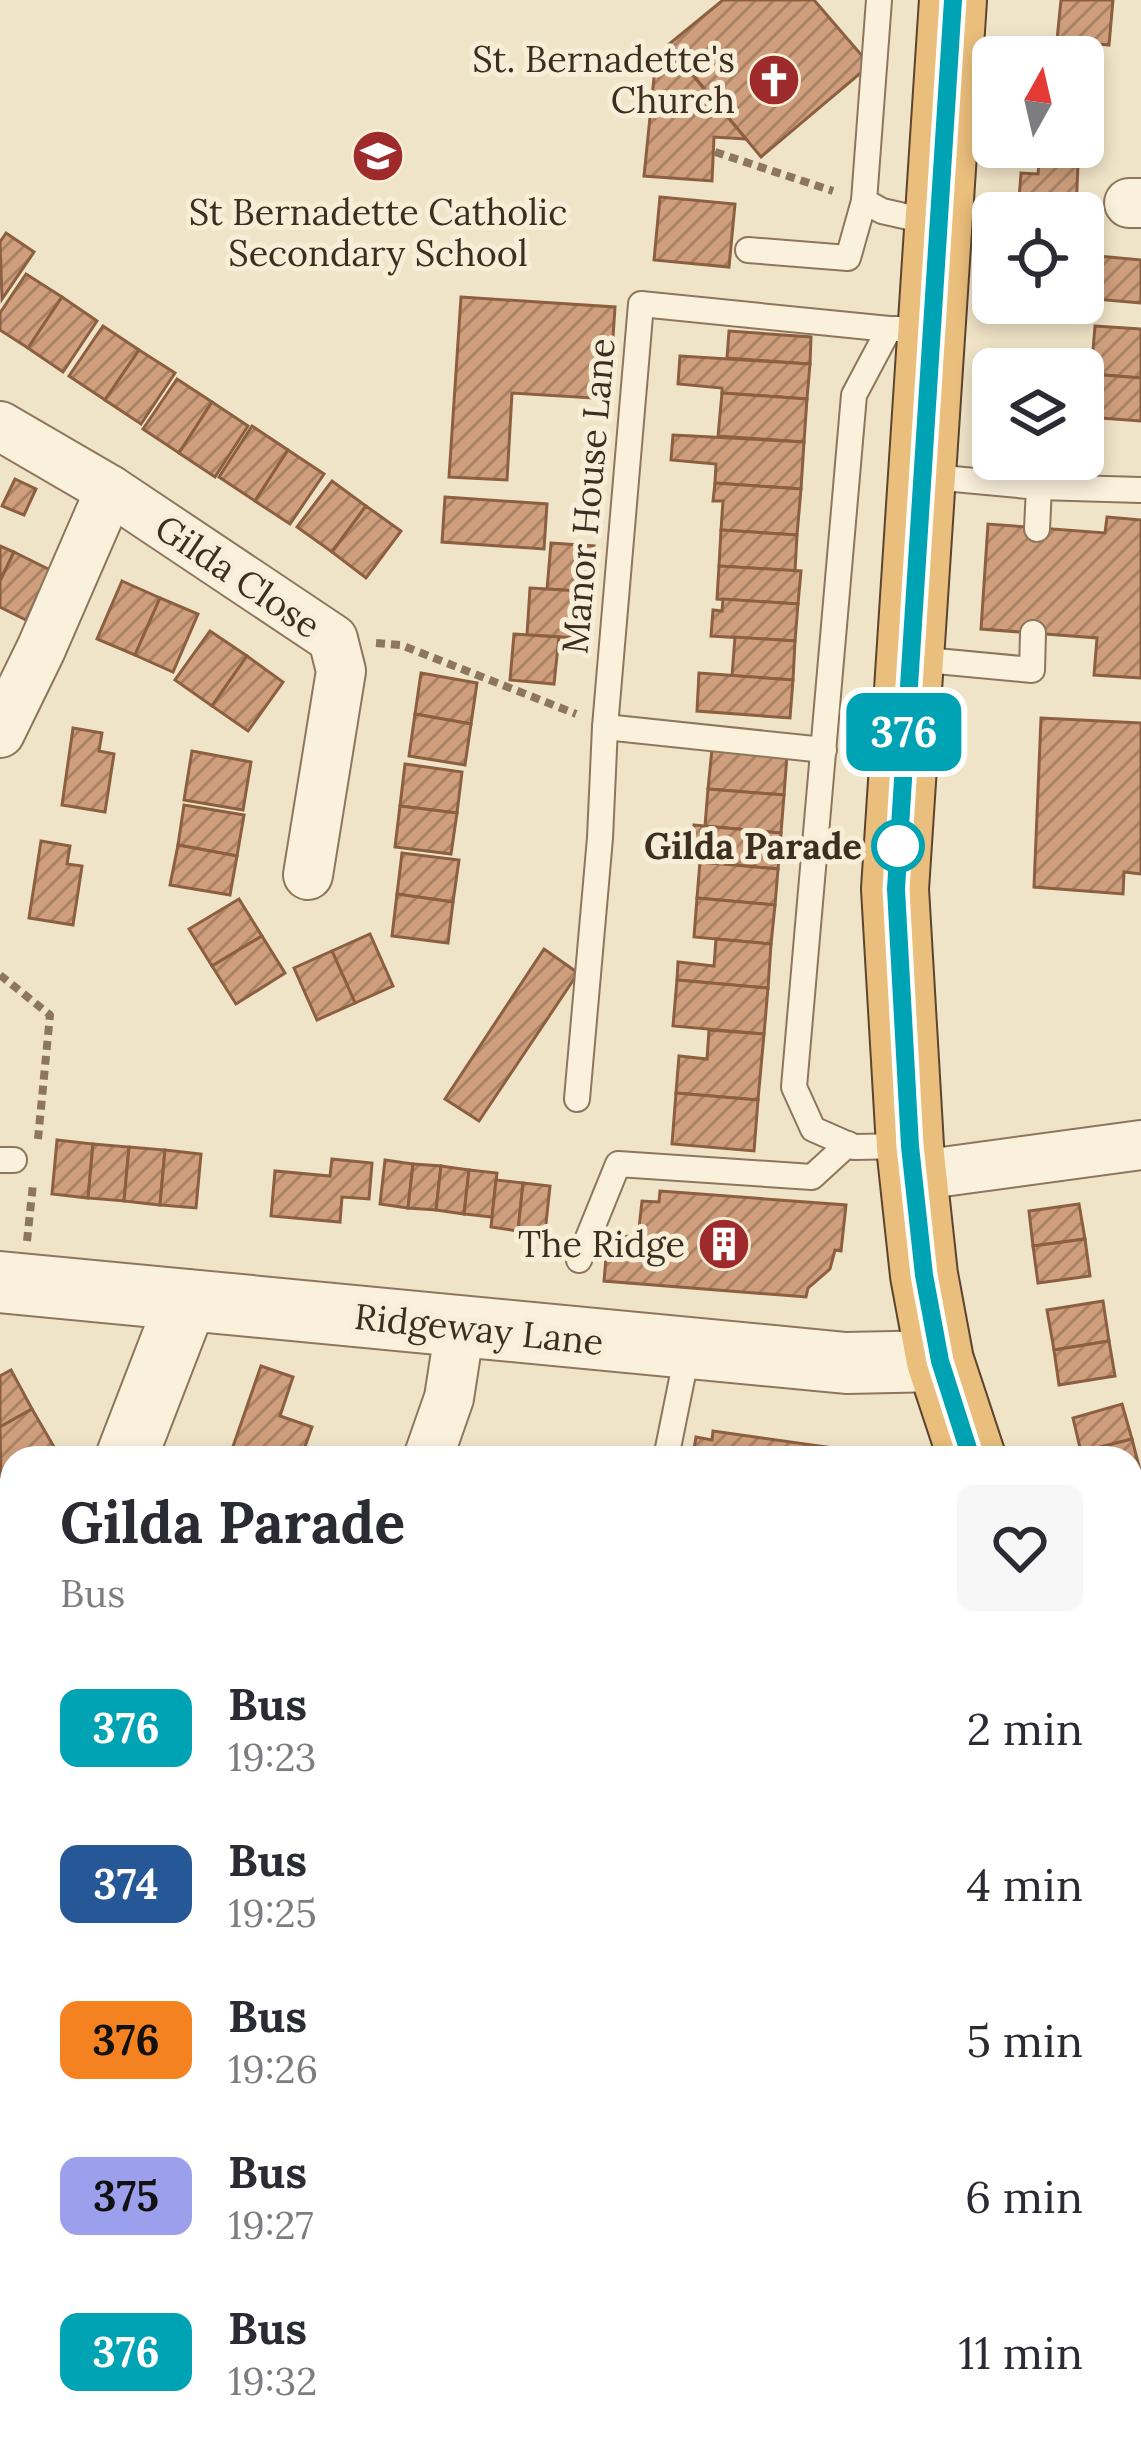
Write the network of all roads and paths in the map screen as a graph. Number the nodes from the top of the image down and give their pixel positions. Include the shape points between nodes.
1 (879, 0) edge
2 (953, 0) edge
3 (715, 152) dead end
4 (864, 201) junction
5 (937, 224) junction
6 (748, 250) dead end
7 (909, 329) junction
8 (0, 426) edge
9 (920, 476) junction
10 (1039, 487) junction
11 (110, 490) junction
12 (1140, 490) edge
13 (1037, 529) dead end
14 (1033, 634) dead end
15 (333, 639) junction
16 (908, 658) junction
17 (605, 727) junction
18 (0, 733) edge
19 (824, 749) junction
20 (308, 875) dead end
21 (0, 975) edge
22 (577, 1099) dead end
23 (1141, 1144) edge
24 (890, 1155) junction
25 (21, 1161) edge
26 (579, 1260) dead end
27 (11, 1283) edge
28 (187, 1300) junction
29 (460, 1327) junction
30 (688, 1349) junction
31 (940, 1361) junction
32 (131, 1446) edge
33 (432, 1446) edge
34 (668, 1446) edge
35 (968, 1446) edge

1 - 4 lane
2 - 5 highway
3 - 4 path
4 - 5 lane
4 - 6 lane via 848,258
5 - 7 highway
7 - 9 highway
7 - 17 lane, Manor House Lane via 640,304
7 - 19 lane via 854,394
8 - 11 street, Gilda Close
9 - 10 lane
9 - 16 highway
10 - 12 lane
10 - 13 lane
11 - 15 street, Gilda Close
11 - 18 street
14 - 16 lane via 1032,670
15 - 17 path, Manor House Lane via 401,645
15 - 20 street, Gilda Close via 341,671
16 - 24 highway
17 - 19 lane
17 - 22 lane
19 - 24 lane via 794,1088 813,1130
21 - 25 path via 50,1016
23 - 24 street
24 - 26 lane via 812,1177 618,1163
24 - 31 highway
25 - 27 path
27 - 28 street, Ridgeway Lane
28 - 29 street, Ridgeway Lane
28 - 32 street
29 - 30 street, Ridgeway Lane
29 - 33 street
30 - 31 street, Ridgeway Lane via 846,1363
30 - 34 lane
31 - 35 highway

